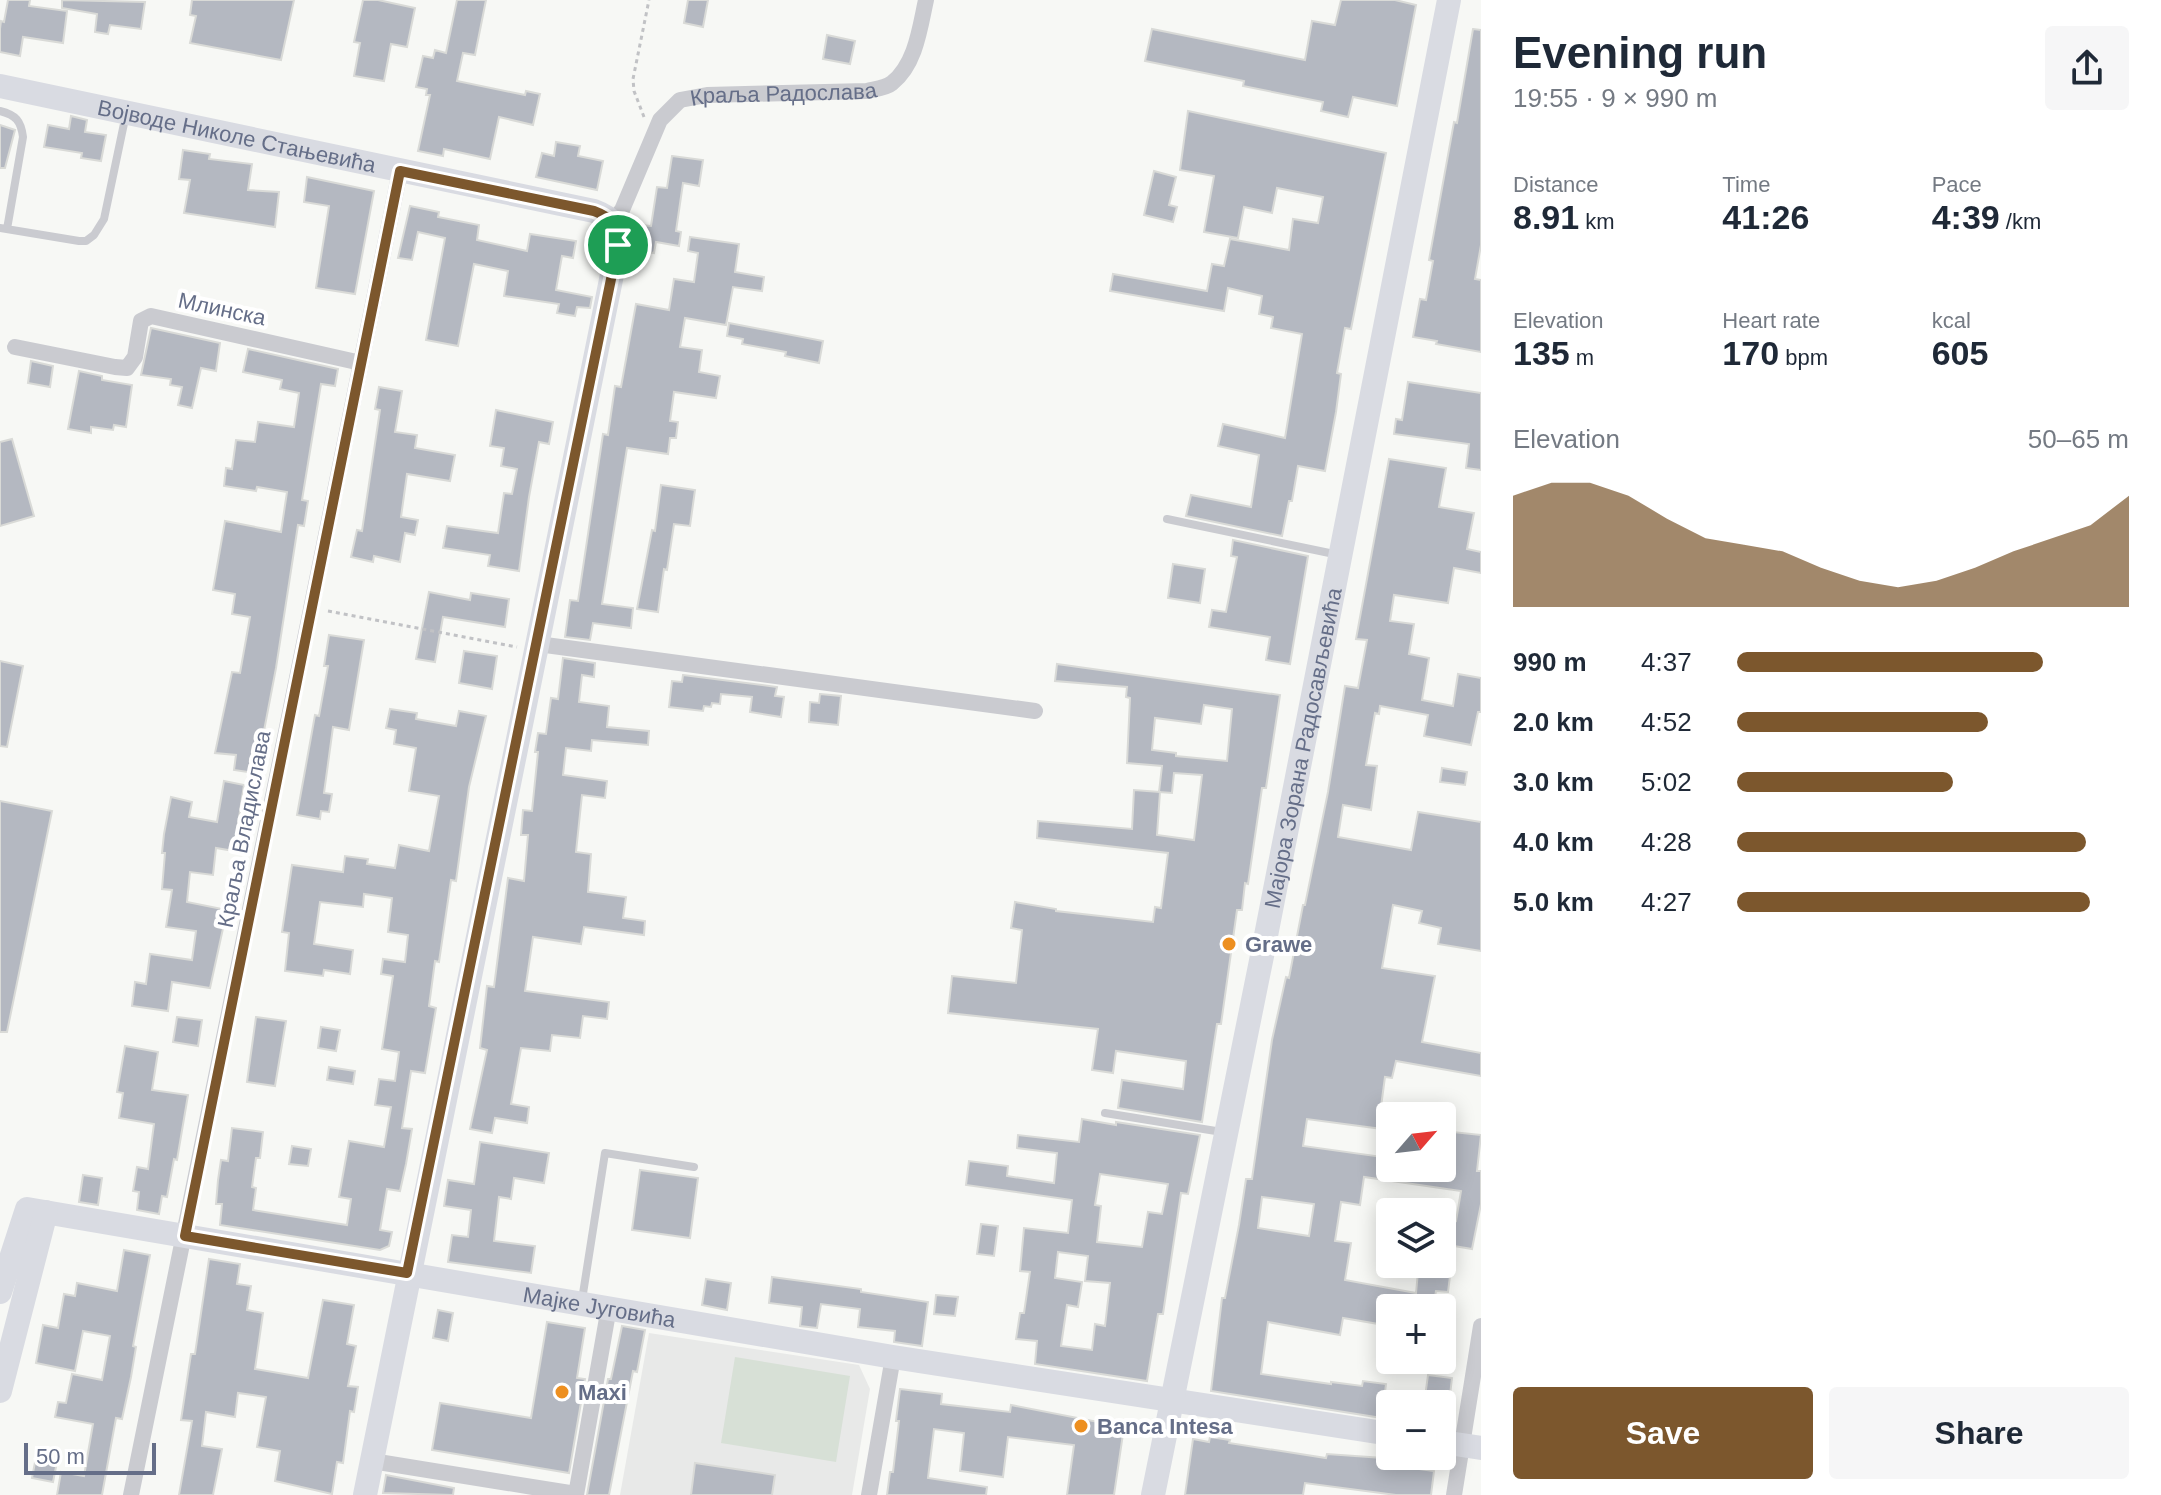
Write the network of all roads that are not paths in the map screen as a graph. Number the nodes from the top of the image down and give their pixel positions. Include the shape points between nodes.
1 (926, 0) edge
2 (1449, 0) edge
3 (0, 86) edge
4 (0, 111) edge
5 (126, 113) junction
6 (400, 171) junction
7 (613, 221) junction
8 (4, 228) edge
9 (15, 347) dead end
10 (361, 363) junction
11 (1167, 519) dead end
12 (1340, 555) junction
13 (537, 648) junction
14 (1035, 711) dead end
15 (1105, 1113) dead end
16 (1227, 1132) junction
17 (694, 1167) dead end
18 (36, 1211) junction
19 (185, 1236) junction
20 (407, 1273) junction
21 (0, 1292) edge
22 (582, 1303) junction
23 (609, 1307) junction
24 (1481, 1326) edge
25 (893, 1357) junction
26 (0, 1391) edge
27 (1173, 1401) junction
28 (1376, 1432) edge
29 (1462, 1445) edge
30 (372, 1461) junction
31 (495, 1487) edge
32 (576, 1494) edge
33 (131, 1495) edge
34 (365, 1495) edge
35 (869, 1495) edge
36 (1153, 1495) edge
37 (1454, 1495) edge

1 - 7 street, Краља Радослава via 915,46 890,85 867,91 680,100 655,130
2 - 12 street, Мајора Зорана Радосављевића
3 - 5 street, Војводе Николе Стањевића
4 - 8 lane via 21,122 23,137
5 - 6 street, Војводе Николе Стањевића
5 - 8 lane via 104,219 94,235 79,241
6 - 7 street, Војводе Николе Стањевића via 594,211
6 - 10 street, Краља Владислава
7 - 13 street via 618,245
9 - 10 street, Млинска via 127,368 135,357 141,321 151,316
10 - 19 street, Краља Владислава
11 - 12 lane
12 - 16 street, Мајора Зорана Радосављевића
13 - 14 street
13 - 20 street
15 - 16 lane
16 - 27 street, Мајора Зорана Радосављевића
17 - 22 lane via 605,1153
18 - 19 street, Мајке Југовића
18 - 21 street
18 - 26 street
19 - 20 street, Мајке Југовића
19 - 33 street, Краља Владислава
20 - 22 street, Мајке Југовића
20 - 30 street
22 - 23 street, Мајке Југовића
23 - 25 street, Мајке Југовића
23 - 32 street
24 - 29 street
25 - 27 street, Мајке Југовића
25 - 35 street
27 - 28 street, Мајке Југовића
27 - 36 street, Мајора Зорана Радосављевића
29 - 37 street
30 - 31 street
30 - 34 street
31 - 32 street

